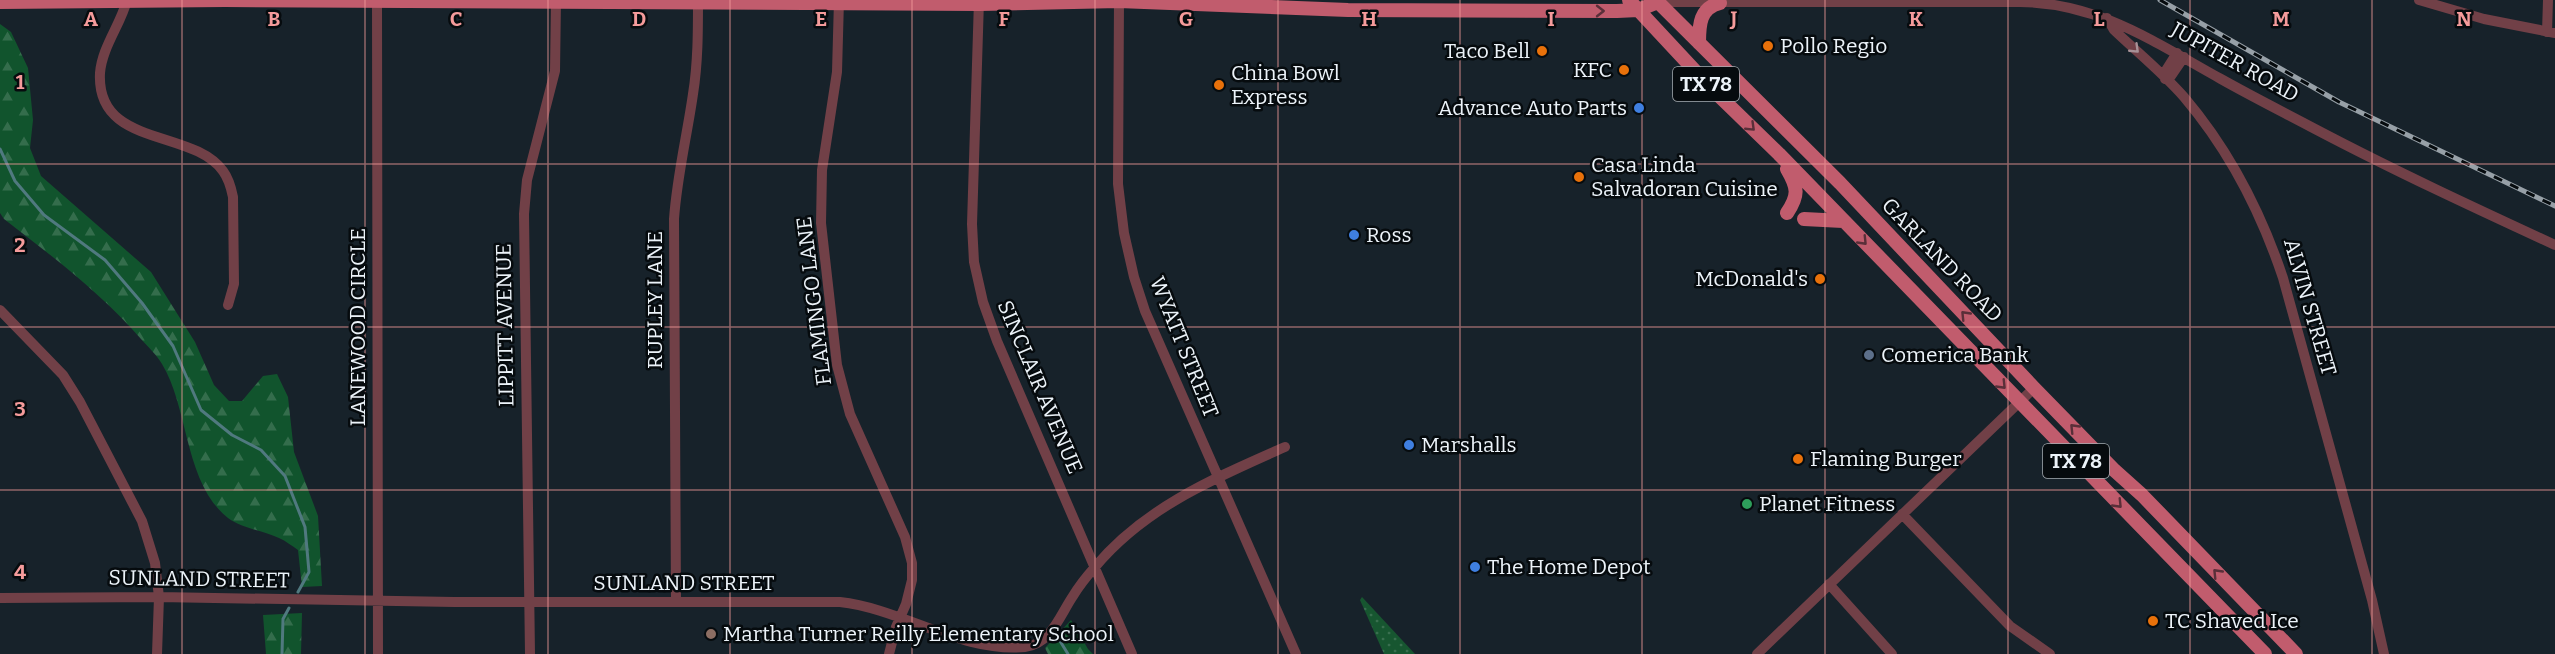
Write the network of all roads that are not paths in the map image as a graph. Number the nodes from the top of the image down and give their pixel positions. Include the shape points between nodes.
1 (127, 0) edge
2 (2419, 0) edge
3 (2548, 0) edge
4 (275, 1) edge
5 (377, 1) edge
6 (440, 1) edge
7 (556, 1) edge
8 (698, 1) edge
9 (839, 1) edge
10 (1119, 1) edge
11 (1655, 1) edge
12 (0, 2) edge
13 (979, 2) edge
14 (1720, 3) junction
15 (1259, 4) edge
16 (1458, 5) edge
17 (1633, 5) edge
18 (2106, 18) junction
19 (2551, 33) edge
20 (1699, 43) junction
21 (2180, 55) junction
22 (2165, 79) junction
23 (1779, 154) junction
24 (1787, 213) dead end
25 (1804, 219) dead end
26 (1843, 220) junction
27 (2555, 245) edge
28 (228, 305) dead end
29 (0, 310) edge
30 (2034, 388) junction
31 (2019, 402) junction
32 (1285, 447) dead end
33 (1218, 477) junction
34 (1902, 514) junction
35 (2185, 540) junction
36 (2169, 556) junction
37 (1096, 566) junction
38 (1829, 584) junction
39 (159, 597) junction
40 (0, 598) edge
41 (378, 600) junction
42 (529, 602) junction
43 (676, 602) junction
44 (900, 617) junction
45 (1037, 650) edge
46 (157, 654) edge
47 (378, 654) edge
48 (530, 654) edge
49 (889, 654) edge
50 (1132, 654) edge
51 (1296, 654) edge
52 (1757, 654) edge
53 (1892, 654) edge
54 (2050, 654) edge
55 (2265, 654) edge
56 (2296, 654) edge
57 (2384, 654) edge

1 - 4 main road, JUPITER ROAD
1 - 12 main road, JUPITER ROAD
1 - 28 street via 104,54 100,88 107,104 124,123 196,152 223,170 233,197 234,285
2 - 19 street
3 - 19 street
4 - 5 main road, JUPITER ROAD
5 - 6 main road, JUPITER ROAD
5 - 41 street, LANEWOOD CIRCLE
6 - 7 main road, JUPITER ROAD
7 - 8 main road, JUPITER ROAD
7 - 42 street, LIPPITT AVENUE via 555,70 527,180 524,214
8 - 9 main road, JUPITER ROAD
8 - 43 street, RUPLEY LANE via 693,94 674,219
9 - 13 main road, JUPITER ROAD
9 - 44 street, FLAMINGO LANE via 837,72 822,170 821,223 837,365 850,414 905,537 912,563 912,580
10 - 13 main road, JUPITER ROAD
10 - 15 main road, JUPITER ROAD
10 - 33 street, WYATT STREET via 1118,184 1134,277 1145,311
11 - 14 street, JUPITER ROAD
11 - 17 main road, JUPITER ROAD
11 - 20 main road, GARLAND ROAD / TX 78
13 - 37 street, SINCLAIR AVENUE via 972,183 974,262 997,341
14 - 18 street, JUPITER ROAD via 2045,2
14 - 20 main road via 1703,14
15 - 16 main road, JUPITER ROAD
16 -> 17 main road, JUPITER ROAD
17 -> 23 main road, GARLAND ROAD / TX 78
18 - 21 street, JUPITER ROAD
18 -> 22 street, ALVIN STREET
30 -> 20 main road, GARLAND ROAD / TX 78 via 1840,183
21 - 22 street via 2171,76
21 - 27 street, JUPITER ROAD via 2389,167
22 - 57 street, ALVIN STREET via 2188,102 2229,158 2267,231
23 - 24 main road via 1796,191 1796,200
23 - 26 main road, GARLAND ROAD / TX 78
25 - 26 main road
26 -> 31 main road, GARLAND ROAD / TX 78
29 - 39 street via 63,375 80,402 149,535
30 - 31 street
35 -> 30 main road, GARLAND ROAD / TX 78
31 - 34 street
31 -> 36 main road, GARLAND ROAD / TX 78
32 - 33 street, SUNLAND STREET
33 - 37 street, SUNLAND STREET via 1156,512 1121,538
33 - 51 street, WYATT STREET
34 - 38 street
34 - 54 street via 2010,626
35 - 36 main road
56 -> 35 main road, GARLAND ROAD / TX 78
36 - 55 main road, GARLAND ROAD / TX 78
37 - 45 street, SUNLAND STREET
37 - 50 street, SINCLAIR AVENUE
38 - 52 street
38 - 53 street
39 - 40 street, SUNLAND STREET
39 - 41 street, SUNLAND STREET
39 - 46 street
41 - 42 street, SUNLAND STREET
41 - 47 street, LANEWOOD CIRCLE
42 - 43 street, SUNLAND STREET
42 - 48 street, LIPPITT AVENUE
43 - 44 street, SUNLAND STREET via 840,602
44 - 45 street, SUNLAND STREET via 974,641
44 - 49 street, FLAMINGO LANE

